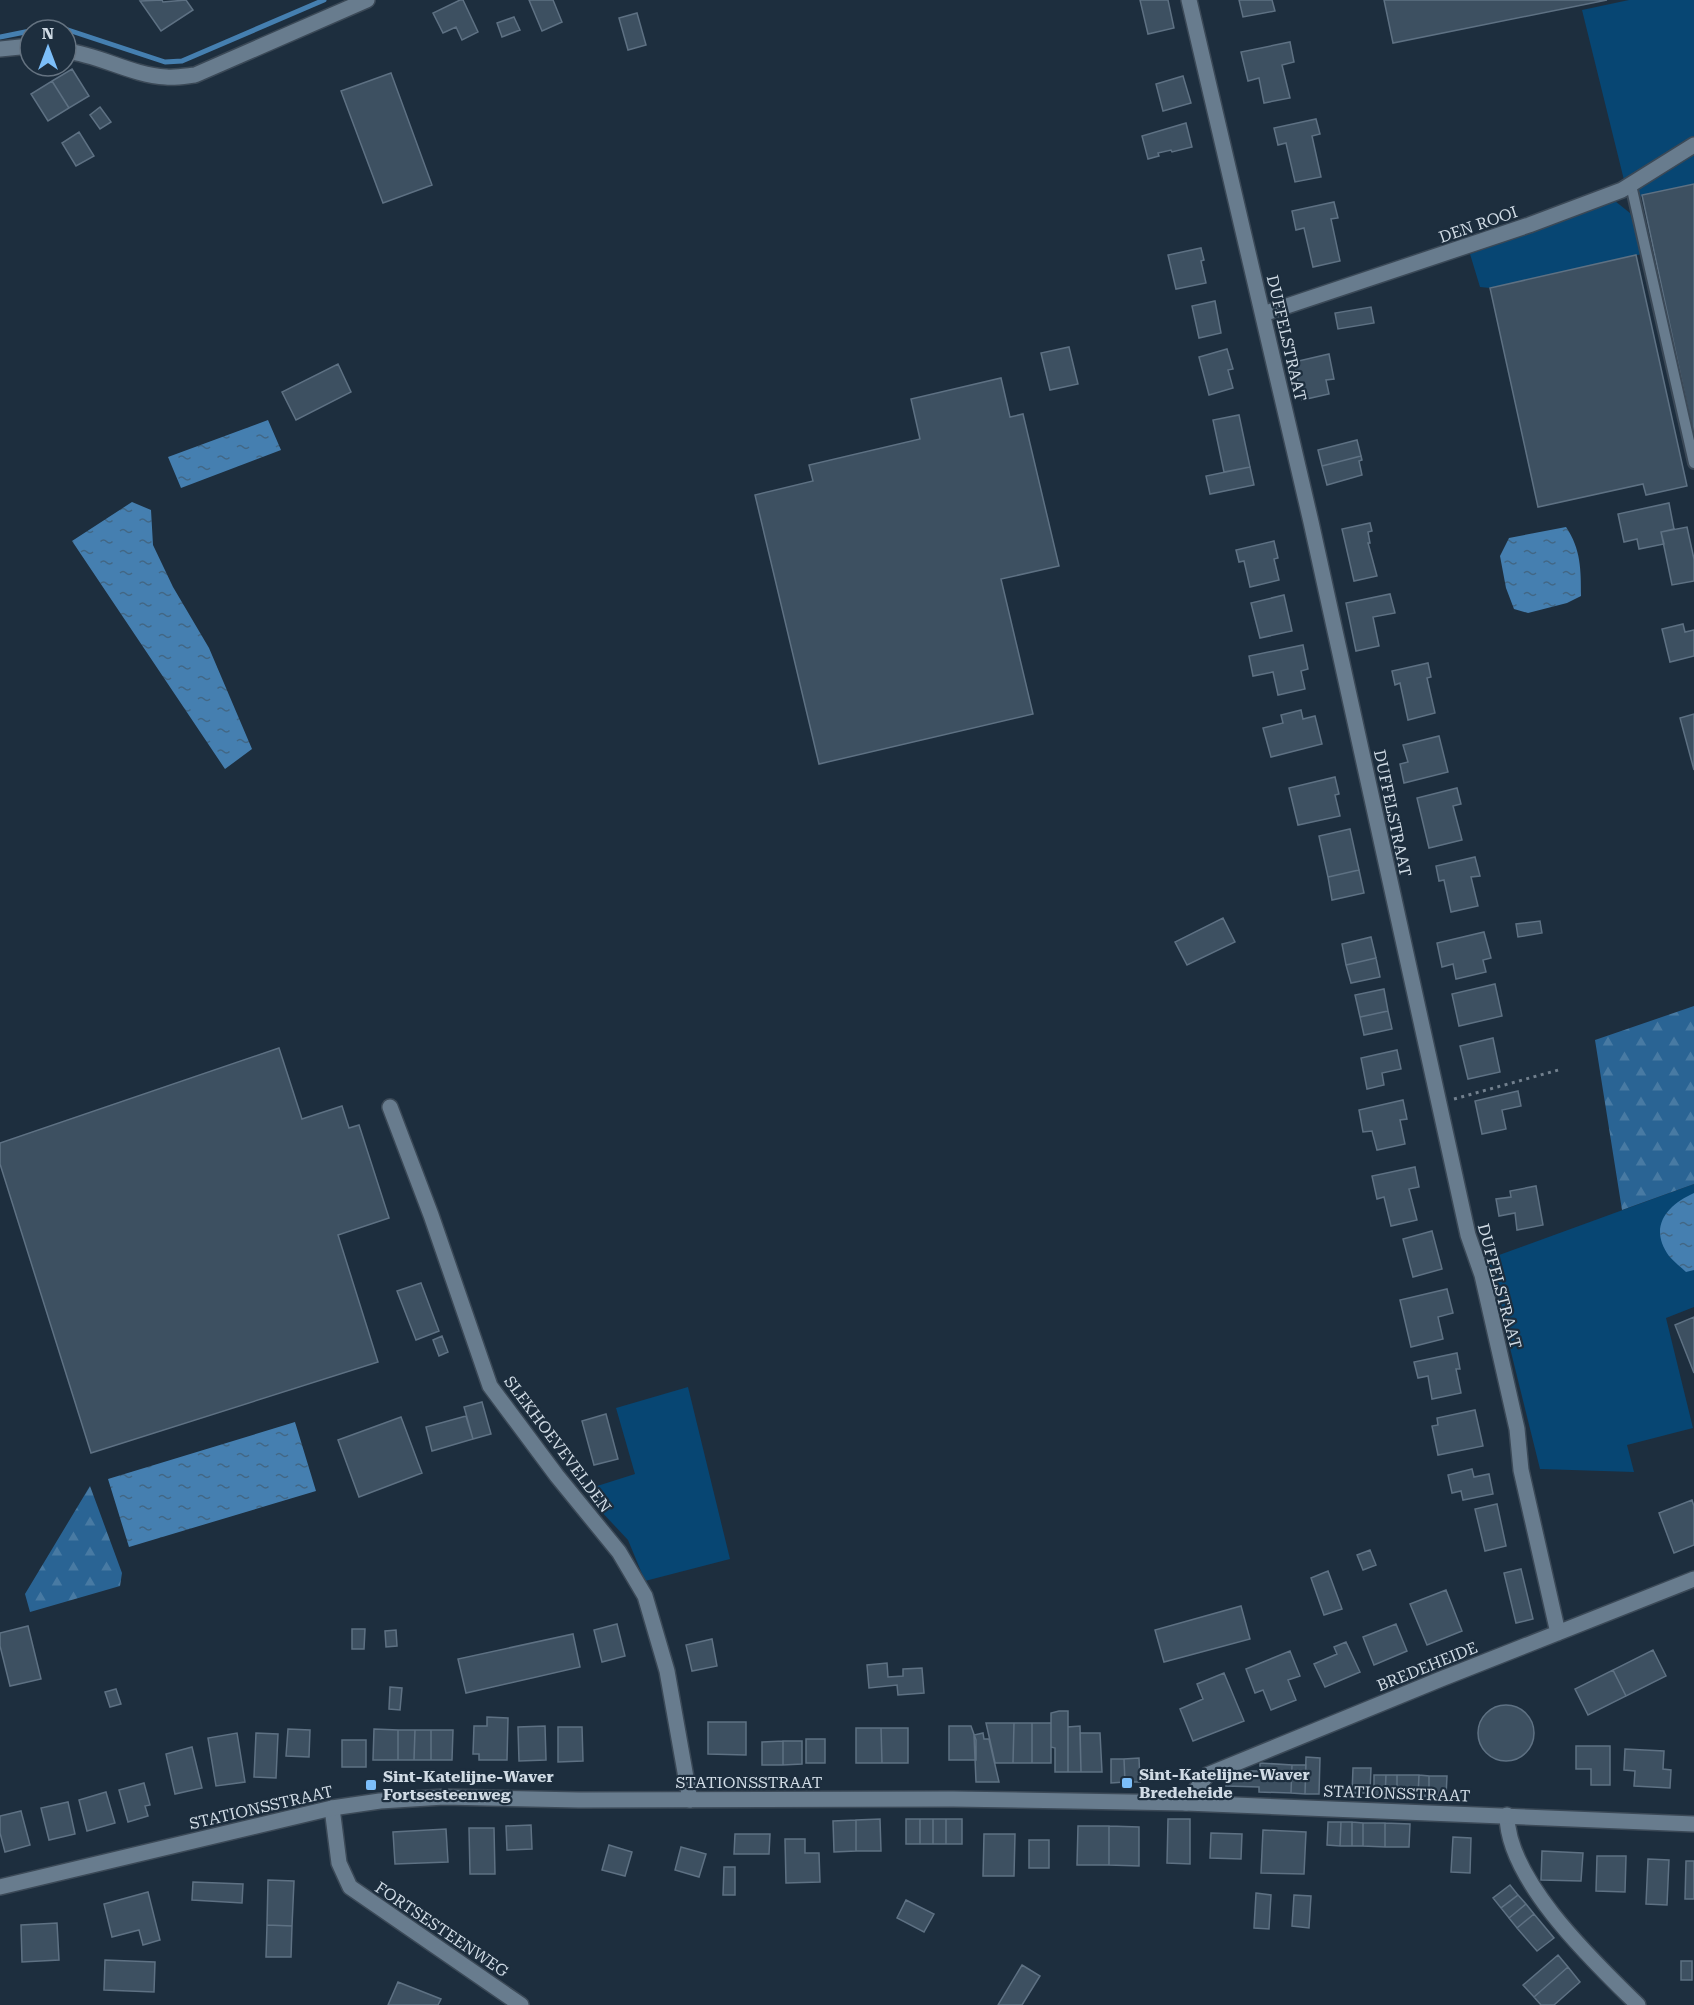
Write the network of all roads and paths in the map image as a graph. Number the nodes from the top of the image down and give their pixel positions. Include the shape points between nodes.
1 (367, 0) edge
2 (1189, 0) edge
3 (18, 47) edge
4 (0, 49) edge
5 (78, 52) edge
6 (1694, 145) edge
7 (1631, 184) junction
8 (1263, 314) junction
9 (1694, 463) edge
10 (1562, 1069) dead end
11 (1438, 1103) junction
12 (390, 1107) dead end
13 (1694, 1579) edge
14 (1558, 1633) junction
15 (690, 1800) junction
16 (1186, 1803) junction
17 (332, 1808) junction
18 (1507, 1815) junction
19 (1694, 1824) edge
20 (0, 1887) edge
21 (521, 2005) edge
22 (1638, 2005) edge

1 - 5 street via 195,75 167,77
2 - 8 street, DUFFELSTRAAT
3 - 4 street
6 - 7 street, DEN ROOI
7 - 8 street, DEN ROOI via 1518,229
7 - 9 lane
8 - 11 street, DUFFELSTRAAT
10 - 11 path
11 - 14 street, DUFFELSTRAAT via 1468,1234 1490,1308
12 - 15 street, SLEKHOEVEVELDEN via 490,1386 618,1552 645,1596 667,1671
13 - 14 street, BREDEHEIDE
14 - 16 street, BREDEHEIDE via 1207,1775
15 - 16 street, STATIONSSTRAAT
15 - 17 street, STATIONSSTRAAT via 444,1797
16 - 18 street, STATIONSSTRAAT
17 - 20 street, STATIONSSTRAAT
17 - 21 street, FORTSESTEENWEG via 339,1863 350,1887
18 - 19 street, STATIONSSTRAAT
18 - 22 street via 1514,1849 1530,1882 1596,1964

